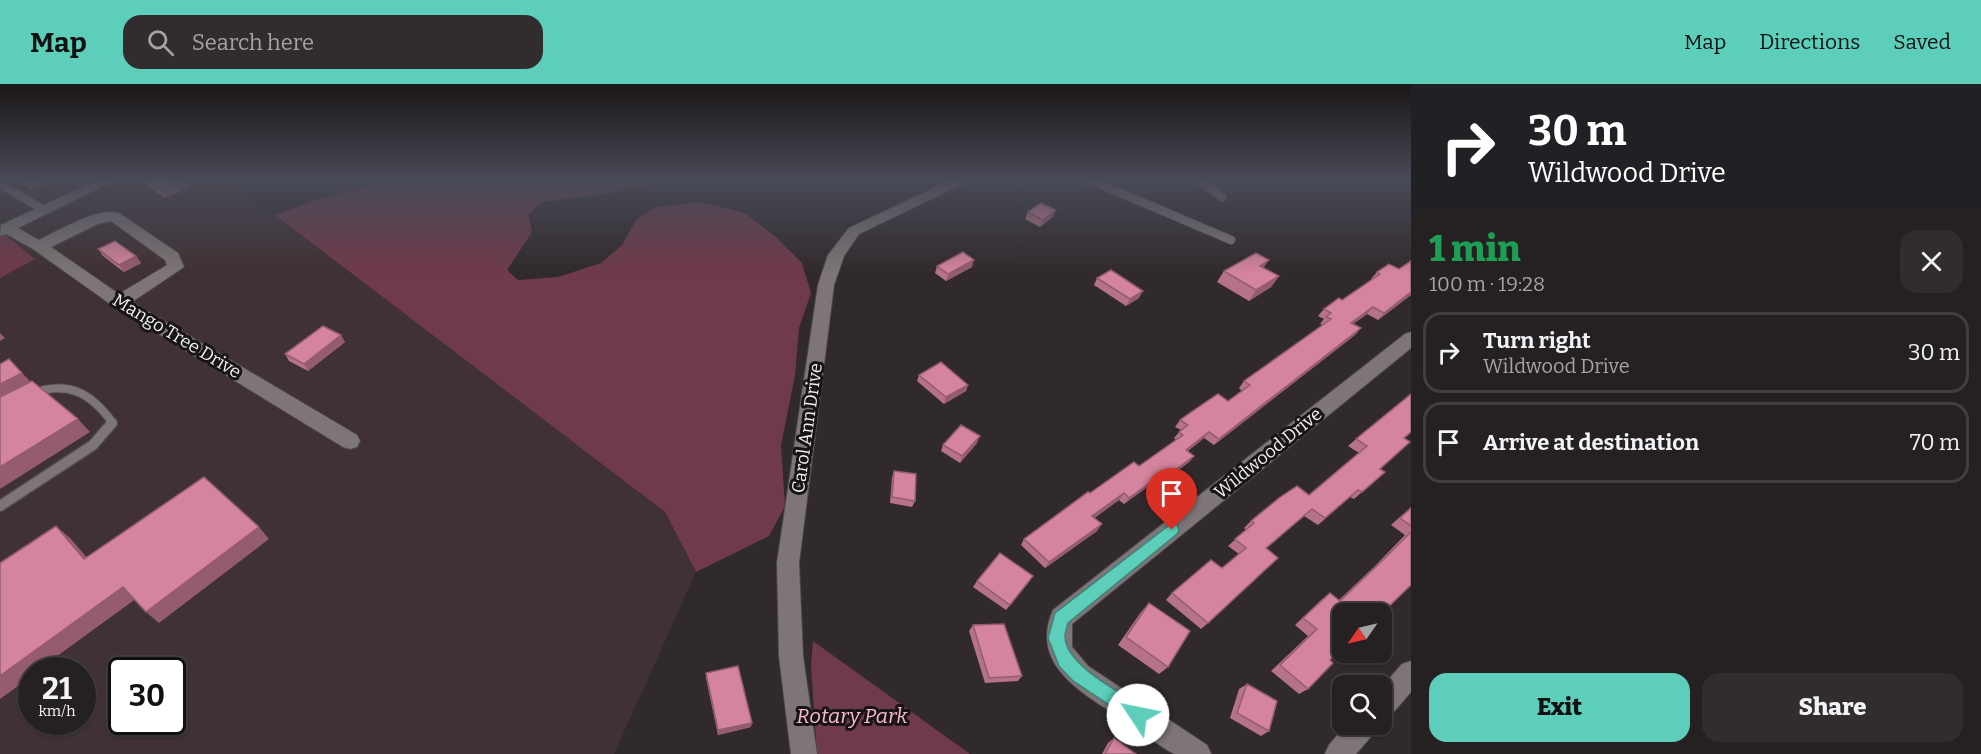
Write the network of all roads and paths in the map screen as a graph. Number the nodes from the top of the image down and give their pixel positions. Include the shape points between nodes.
1 (44, 210) edge
2 (898, 210) edge
3 (1161, 210) edge
4 (3, 229) edge
5 (1231, 240) dead end
6 (39, 246) junction
7 (119, 302) junction
8 (1411, 338) edge
9 (25, 397) edge
10 (350, 441) dead end
11 (0, 506) edge
12 (1411, 674) edge
13 (1392, 695) edge
14 (1355, 735) edge
15 (804, 754) edge
16 (1198, 754) edge
17 (1338, 754) edge

1 - 4 street, Mango Tree Drive
2 - 15 street, Carol Ann Drive via 854,231 836,255 826,285 788,563 791,656
3 - 5 lane
4 - 6 street, Mango Tree Drive
6 - 7 street, Mango Tree Drive
6 - 7 street via 94,220 114,216 172,257 176,267
7 - 10 street, Mango Tree Drive
8 - 16 street, Wildwood Drive via 1061,618 1057,638 1065,660 1079,675
9 - 11 lane via 46,387 77,390 101,404 112,422 93,445
12 - 13 street
14 - 17 street

